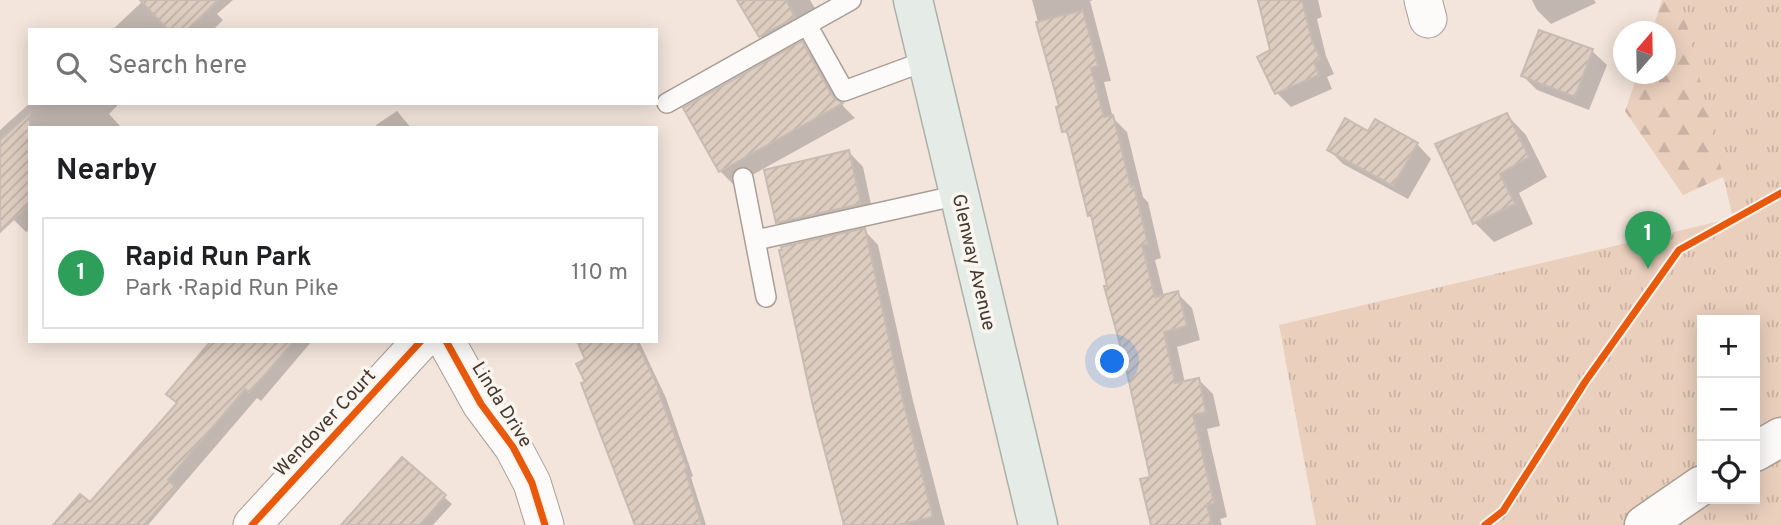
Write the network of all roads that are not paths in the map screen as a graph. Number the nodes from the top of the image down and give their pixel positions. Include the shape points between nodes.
1 (851, 0) edge
2 (913, 0) edge
3 (807, 25) junction
4 (928, 60) junction
5 (667, 103) dead end
6 (743, 178) dead end
7 (959, 195) junction
8 (756, 240) junction
9 (766, 297) dead end
10 (419, 343) edge
11 (447, 343) edge
12 (1781, 437) edge
13 (1760, 449) edge
14 (1697, 488) edge
15 (251, 525) edge
16 (545, 525) edge
17 (1038, 525) edge
18 (1644, 525) edge

1 - 3 lane
2 - 4 main road, Glenway Avenue
3 - 4 lane via 844,91
3 - 5 lane
4 - 7 main road, Glenway Avenue
6 - 8 lane
7 - 8 lane
7 - 17 main road, Glenway Avenue
8 - 9 lane
10 - 15 street, Wendover Court
11 - 16 street, Linda Drive via 481,404 513,447 532,483
12 - 13 street
14 - 18 street

